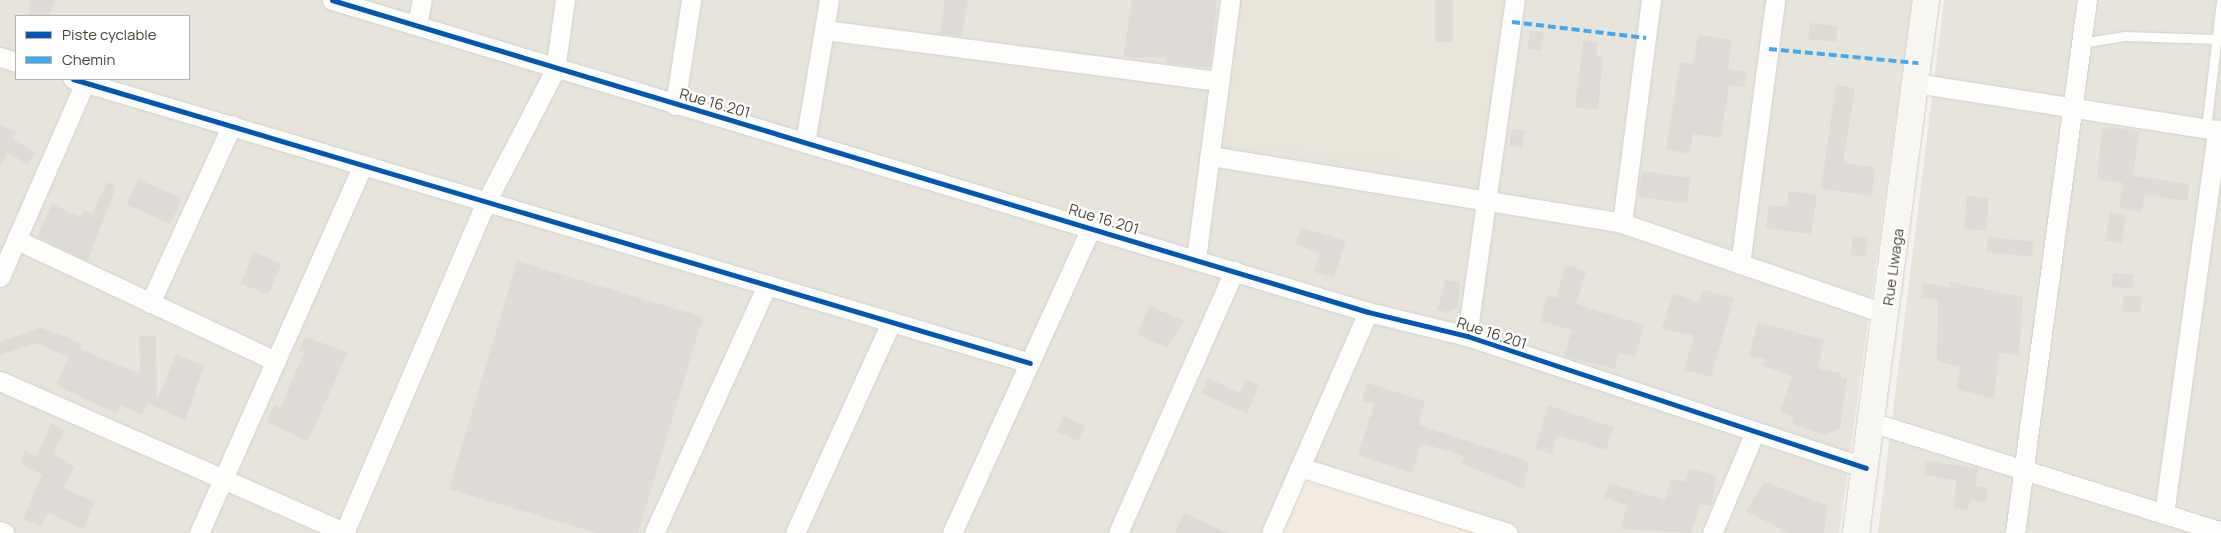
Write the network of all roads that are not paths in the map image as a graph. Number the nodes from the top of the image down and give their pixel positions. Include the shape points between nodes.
1 (332, 0) edge
2 (422, 0) edge
3 (565, 0) edge
4 (690, 0) edge
5 (829, 0) edge
6 (1230, 0) edge
7 (1516, 0) edge
8 (1651, 0) edge
9 (1775, 0) edge
10 (1926, 0) edge
11 (2087, 0) edge
12 (2221, 1) edge
13 (417, 25) junction
14 (825, 30) junction
15 (2217, 39) junction
16 (2081, 43) junction
17 (0, 57) edge
18 (15, 62) edge
19 (555, 70) junction
20 (79, 80) edge
21 (1220, 81) junction
22 (1916, 83) junction
23 (675, 104) junction
24 (2073, 104) junction
25 (232, 125) junction
26 (2214, 130) edge
27 (805, 143) junction
28 (1210, 156) junction
29 (363, 165) junction
30 (1490, 199) junction
31 (486, 204) junction
32 (1622, 223) junction
33 (1091, 228) junction
34 (17, 240) junction
35 (1196, 259) junction
36 (1740, 264) junction
37 (1234, 271) junction
38 (0, 277) edge
39 (767, 285) junction
40 (150, 303) junction
41 (1368, 312) junction
42 (1887, 314) junction
43 (891, 322) junction
44 (1467, 336) junction
45 (273, 360) junction
46 (1030, 363) junction
47 (0, 381) edge
48 (1871, 422) junction
49 (1754, 434) junction
50 (1300, 467) junction
51 (1866, 468) junction
52 (2024, 470) junction
53 (224, 478) junction
54 (2164, 514) junction
55 (0, 531) edge
56 (2221, 532) edge
57 (5, 533) edge
58 (199, 533) edge
59 (345, 533) edge
60 (654, 533) edge
61 (796, 533) edge
62 (952, 533) edge
63 (1118, 533) edge
64 (1270, 533) edge
65 (1508, 533) edge
66 (1712, 533) edge
67 (1856, 533) edge
68 (2015, 533) edge

1 - 13 street, Rue 16.201
2 - 13 street
3 - 19 street
4 - 23 street
5 - 14 street
6 - 21 street
7 - 30 street
8 - 32 street
9 - 36 street
10 - 22 main road, Rue Liwaga
11 - 16 street
12 - 15 lane
13 - 19 street, Rue 16.201
14 - 21 street
14 - 27 street
15 - 16 lane via 2124,36
15 - 26 lane
16 - 24 street
17 - 18 street
19 - 23 street, Rue 16.201
19 - 31 street
20 - 25 street
20 - 34 street
21 - 28 street
22 - 24 street
22 - 42 main road, Rue Liwaga
23 - 27 street, Rue 16.201
24 - 26 street
24 - 52 street
25 - 29 street
25 - 40 street
26 - 54 street
27 - 33 street, Rue 16.201
28 - 30 street
28 - 35 street
29 - 31 street
29 - 45 street
30 - 32 street
30 - 44 street
31 - 39 street
31 - 59 street
32 - 36 street
33 - 35 street, Rue 16.201
33 - 46 street
34 - 38 street
34 - 40 street
35 - 37 street, Rue 16.201
36 - 42 street
37 - 41 street, Rue 16.201
37 - 63 street
39 - 43 street
39 - 60 street
40 - 45 street
41 - 44 street, Rue 16.201
41 - 50 street
42 - 48 main road, Rue Liwaga
43 - 46 street
43 - 61 street
44 - 49 street, Rue 16.201
45 - 53 street
46 - 62 street
47 - 53 street
48 - 51 main road, Rue Liwaga
48 - 52 street
49 - 51 street, Rue 16.201
49 - 66 street
50 - 64 street
50 - 65 street
51 - 67 main road, Rue Liwaga
52 - 54 street
52 - 68 street
53 - 58 street
53 - 59 street
54 - 56 street
55 - 57 street

